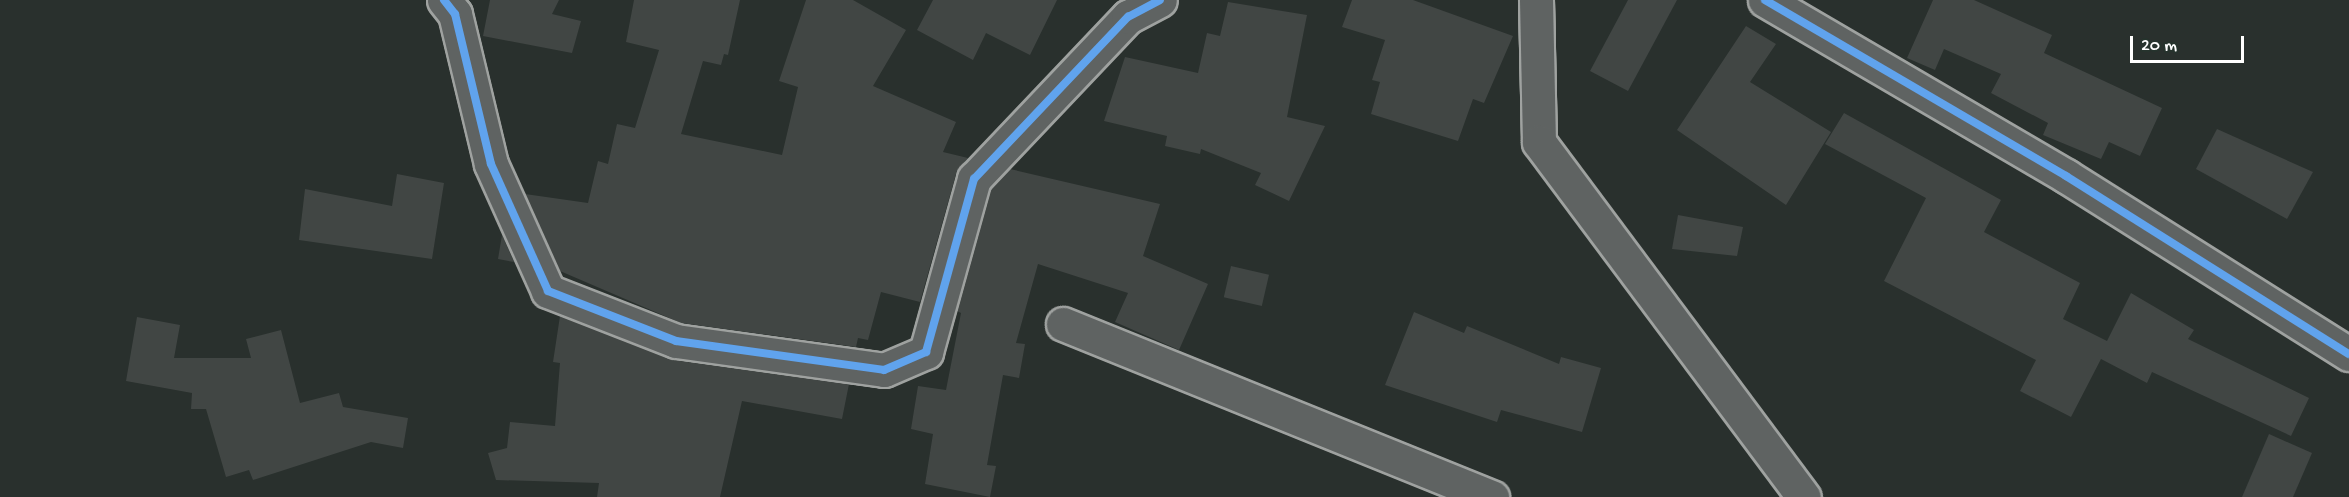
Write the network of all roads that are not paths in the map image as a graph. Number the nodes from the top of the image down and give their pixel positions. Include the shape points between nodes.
1 (444, 0) edge
2 (1160, 0) edge
3 (1536, 0) edge
4 (1766, 0) edge
5 (1063, 324) dead end
6 (2349, 354) edge
7 (1492, 497) edge
8 (1804, 497) edge

1 - 2 street via 455,14 491,164 548,291 676,341 884,370 926,352 974,179 1128,17
3 - 8 street via 1539,142
4 - 6 street via 2066,176
5 - 7 street

